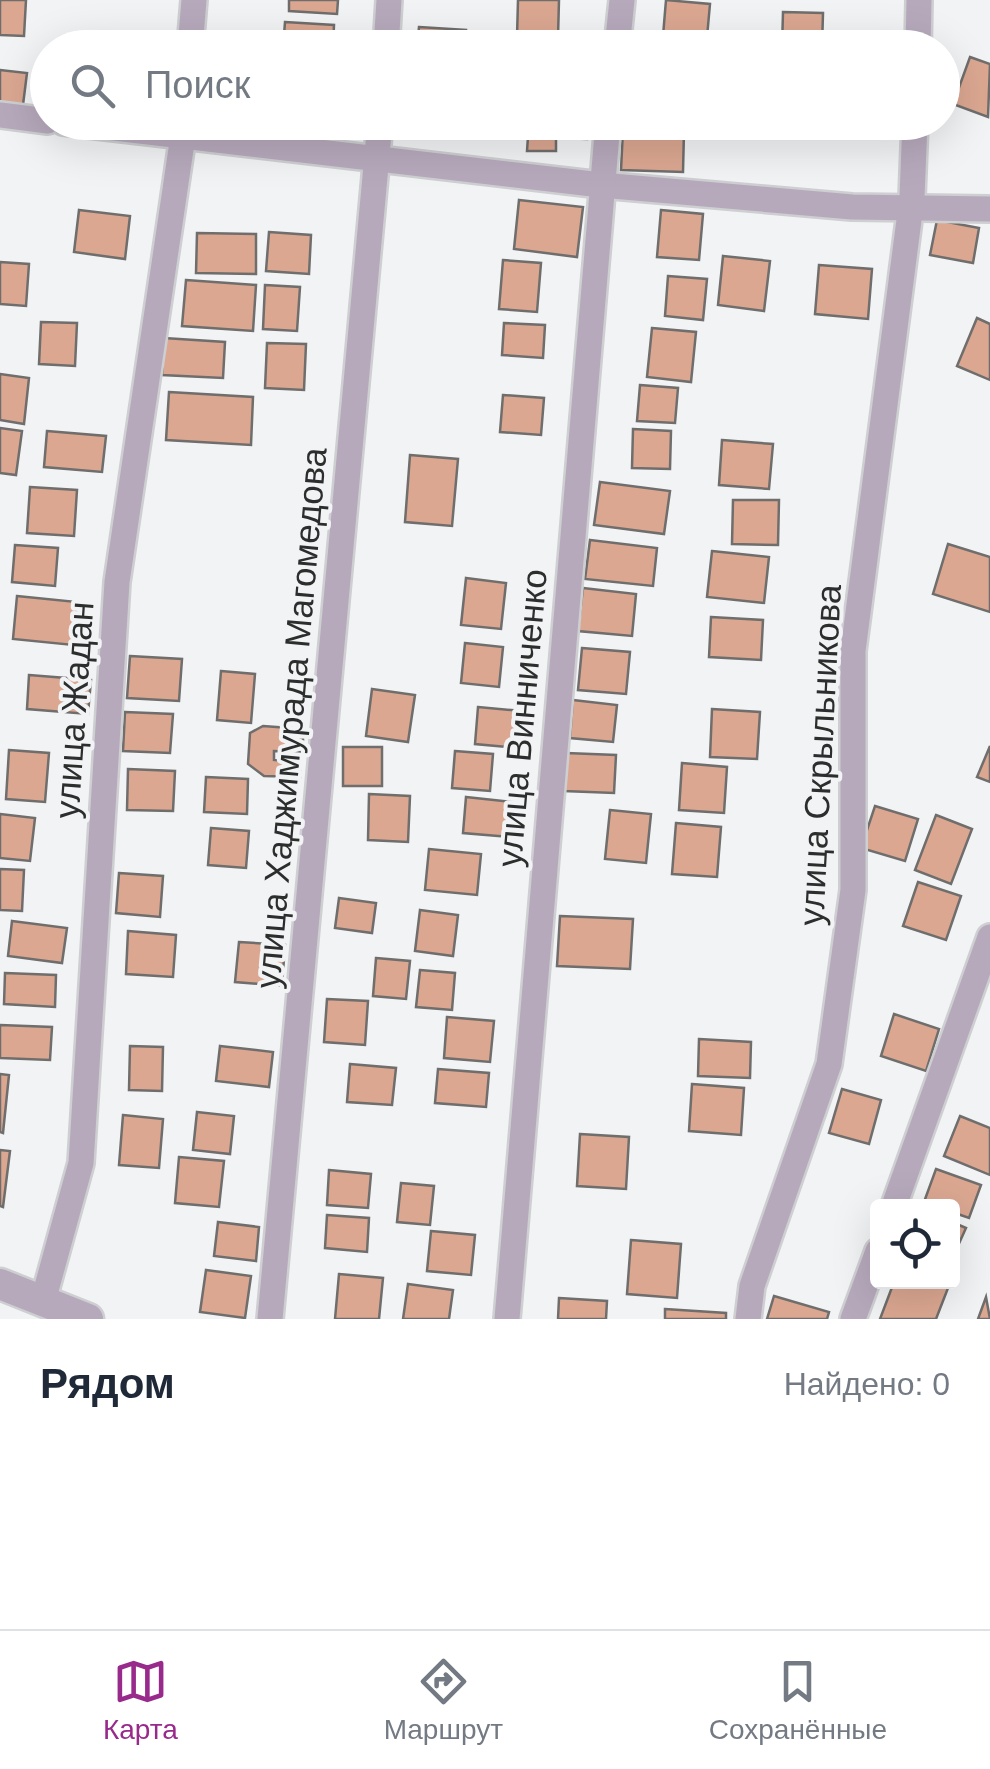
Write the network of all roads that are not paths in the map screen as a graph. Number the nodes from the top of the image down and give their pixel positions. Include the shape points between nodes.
1 (194, 0) edge
2 (389, 0) edge
3 (622, 0) edge
4 (920, 0) edge
5 (192, 30) edge
6 (387, 30) edge
7 (619, 30) edge
8 (919, 30) edge
9 (0, 115) edge
10 (30, 119) edge
11 (183, 140) edge
12 (259, 140) edge
13 (379, 140) edge
14 (606, 140) edge
15 (914, 140) edge
16 (378, 156) junction
17 (601, 185) junction
18 (911, 207) junction
19 (990, 210) edge
20 (990, 937) edge
21 (896, 1199) edge
22 (870, 1273) edge
23 (0, 1284) edge
24 (43, 1301) junction
25 (88, 1319) edge
26 (270, 1319) edge
27 (507, 1319) edge
28 (748, 1319) edge
29 (853, 1319) edge

1 - 5 street
2 - 6 street
3 - 7 street
4 - 8 street
9 - 10 street
11 - 24 street, улица Жадан via 117,582 81,1163
12 - 16 street
13 - 16 street, улица Хаджимурада Магомедова
14 - 17 street, улица Винниченко
15 - 18 street, улица Скрыльникова
16 - 17 street
16 - 26 street, улица Хаджимурада Магомедова
17 - 18 street
17 - 27 street, улица Винниченко
18 - 19 street
18 - 28 street, улица Скрыльникова via 853,652 853,890 829,1064 752,1286
20 - 21 street
22 - 29 street
23 - 24 street
24 - 25 street

